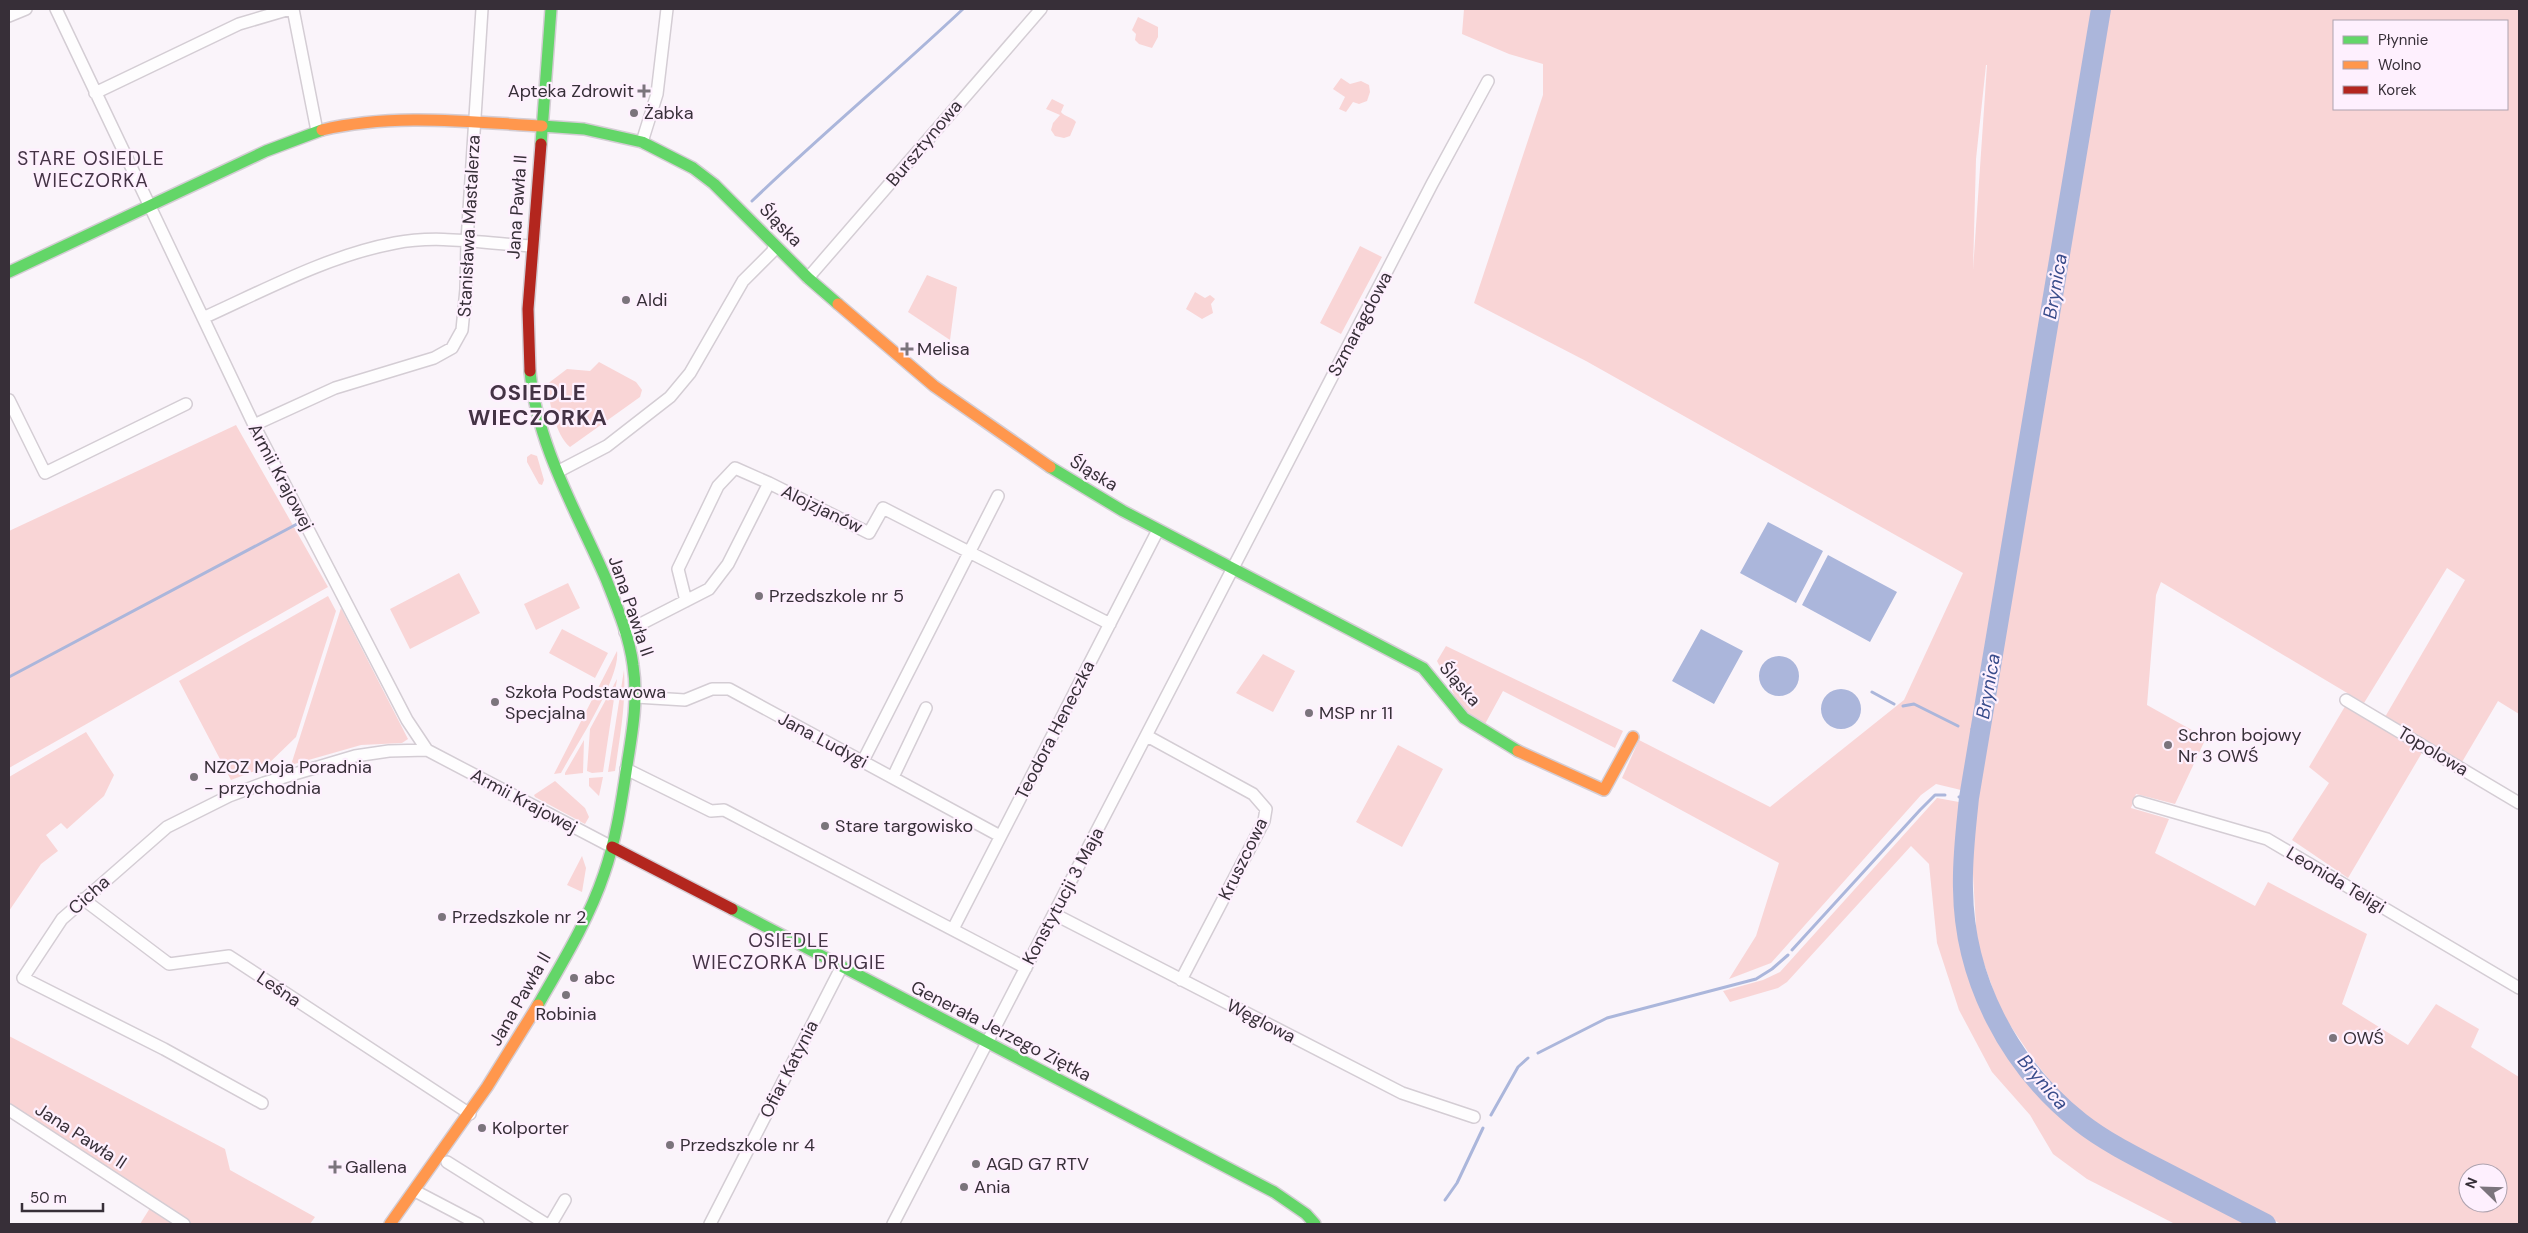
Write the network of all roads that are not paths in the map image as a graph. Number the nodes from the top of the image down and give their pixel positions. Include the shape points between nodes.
1 (26, 9) edge
2 (56, 9) edge
3 (291, 9) edge
4 (482, 9) edge
5 (551, 9) edge
6 (667, 9) edge
7 (1041, 9) edge
8 (9, 16) edge
9 (1488, 81) dead end
10 (95, 93) junction
11 (475, 122) junction
12 (541, 126) junction
13 (317, 131) junction
14 (642, 142) junction
15 (151, 206) junction
16 (467, 241) junction
17 (532, 246) junction
18 (775, 246) junction
19 (9, 272) edge
20 (808, 278) junction
21 (203, 318) junction
22 (9, 400) edge
23 (186, 404) dead end
24 (254, 426) junction
25 (559, 471) junction
26 (769, 484) junction
27 (998, 496) dead end
28 (1158, 530) junction
29 (968, 553) junction
30 (1233, 568) junction
31 (686, 601) junction
32 (1110, 624) junction
33 (625, 632) junction
34 (636, 697) junction
35 (2346, 700) dead end
36 (926, 708) dead end
37 (1147, 736) junction
38 (1633, 737) dead end
39 (427, 750) junction
40 (864, 761) junction
41 (626, 769) junction
42 (893, 777) junction
43 (2139, 802) dead end
44 (2519, 802) edge
45 (1000, 836) junction
46 (612, 847) junction
47 (83, 899) junction
48 (1054, 914) junction
49 (953, 929) junction
50 (841, 968) junction
51 (1026, 968) junction
52 (1181, 980) junction
53 (2519, 988) edge
54 (987, 1043) junction
55 (262, 1103) dead end
56 (9, 1110) edge
57 (470, 1114) junction
58 (1474, 1117) dead end
59 (447, 1162) dead end
60 (415, 1191) junction
61 (564, 1200) dead end
62 (184, 1224) edge
63 (390, 1224) edge
64 (478, 1224) edge
65 (546, 1224) edge
66 (551, 1224) edge
67 (710, 1224) edge
68 (893, 1224) edge
69 (1315, 1224) edge

1 - 8 street
2 - 10 street, Armii Krajowej
3 - 10 street via 239,24
3 - 13 street
4 - 11 street, Stanisława Mastalerza
5 - 12 street, Jana Pawła II
6 - 14 street via 658,94
7 - 20 street, Bursztynowa
9 - 30 street, Szmaragdowa
10 - 15 street, Armii Krajowej
11 - 12 street, Śląska
11 - 13 street, Śląska via 380,120
11 - 16 street, Stanisława Mastalerza
12 - 14 street, Śląska via 584,129
12 - 17 street, Jana Pawła II
13 - 15 street, Śląska via 266,151
14 - 18 street, Śląska via 693,168 714,184
15 - 19 street, Śląska
15 - 21 street, Armii Krajowej
16 - 17 street
16 - 21 street via 395,242 322,264
16 - 24 street, Stanisława Mastalerza via 462,330 452,348 434,358 335,388
17 - 25 street, Jana Pawła II via 527,349 531,388 538,418
18 - 20 street, Śląska
18 - 25 street via 733,296 690,373 670,397 607,446
20 - 28 street, Śląska via 934,386 1038,459
21 - 24 street, Armii Krajowej
22 - 23 street via 44,473
24 - 39 street, Armii Krajowej via 408,720
25 - 33 street, Jana Pawła II
26 - 29 street, Alojzjanów via 869,532 883,508
26 - 31 street, Alojzjanów via 720,578 709,589
26 - 31 street via 735,468 718,486 678,569
27 - 29 street
28 - 30 street, Śląska
28 - 32 street, Teodora Heneczka
29 - 32 street, Alojzjanów
29 - 40 street
30 - 37 street, Konstytucji 3 Maja
30 - 38 street, Śląska via 1433,676 1462,718 1511,747 1604,790
31 - 33 street, Alojzjanów
32 - 45 street, Teodora Heneczka
33 - 34 street, Jana Pawła II via 634,664
34 - 40 street, Jana Ludygi via 685,700 712,689 730,689
34 - 41 street, Jana Pawła II
35 - 44 street, Topolowa
36 - 42 street
37 - 48 street, Konstytucji 3 Maja
37 - 52 street, Kruszcowa via 1253,794 1266,809 1264,821
39 - 46 street, Armii Krajowej
39 - 47 street, Cicha via 355,756 230,796 167,827
40 - 42 street, Jana Ludygi
41 - 46 street, Jana Pawła II
41 - 49 street via 711,811 724,810
42 - 45 street, Jana Ludygi
43 - 53 street, Leonida Teligi via 2267,838
45 - 49 street, Teodora Heneczka
46 - 50 street, Generała Jerzego Ziętka
46 - 57 street, Jana Pawła II via 603,878 551,984
47 - 55 street, Cicha via 62,919 23,978
47 - 57 street, Leśna via 169,964 229,956
48 - 51 street, Konstytucji 3 Maja
48 - 52 street, Węglowa
49 - 51 street
50 - 54 street, Generała Jerzego Ziętka
50 - 67 street, Ofiar Katynia
51 - 54 street, Konstytucji 3 Maja
52 - 58 street, Węglowa via 1402,1093
54 - 68 street, Konstytucji 3 Maja
54 - 69 street, Generała Jerzego Ziętka via 1274,1192
56 - 62 street, Jana Pawła II
57 - 60 street, Jana Pawła II
59 - 65 street
60 - 63 street, Jana Pawła II
60 - 64 street
61 - 66 street

